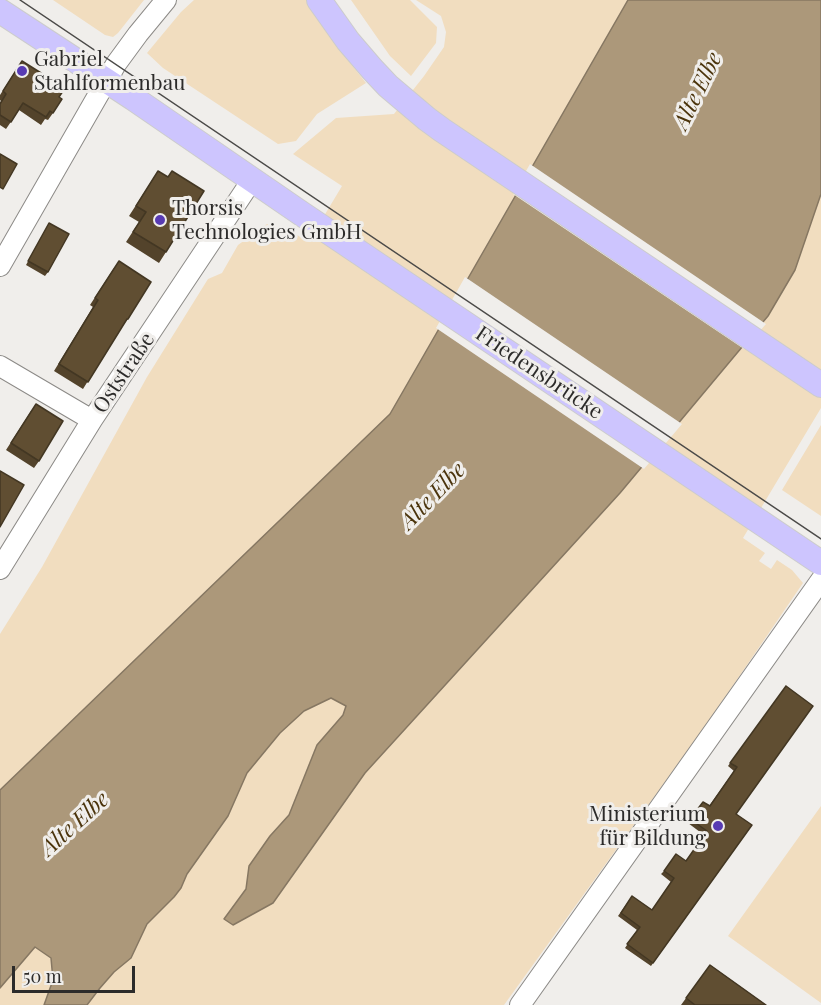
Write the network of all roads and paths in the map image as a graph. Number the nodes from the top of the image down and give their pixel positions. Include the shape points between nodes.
1 (166, 0) edge
2 (320, 0) edge
3 (0, 11) edge
4 (106, 81) junction
5 (252, 180) junction
6 (0, 266) edge
7 (0, 366) edge
8 (821, 385) edge
9 (92, 420) junction
10 (821, 563) edge
11 (0, 569) edge
12 (821, 580) edge
13 (520, 1005) edge

1 - 4 street
2 - 8 main road via 348,41 388,86 442,130
3 - 4 main road, Friedensbrücke
4 - 5 main road, Friedensbrücke
4 - 6 street
5 - 9 street, Oststraße
5 - 10 main road, Friedensbrücke
7 - 9 street
9 - 11 street, Oststraße
12 - 13 street

